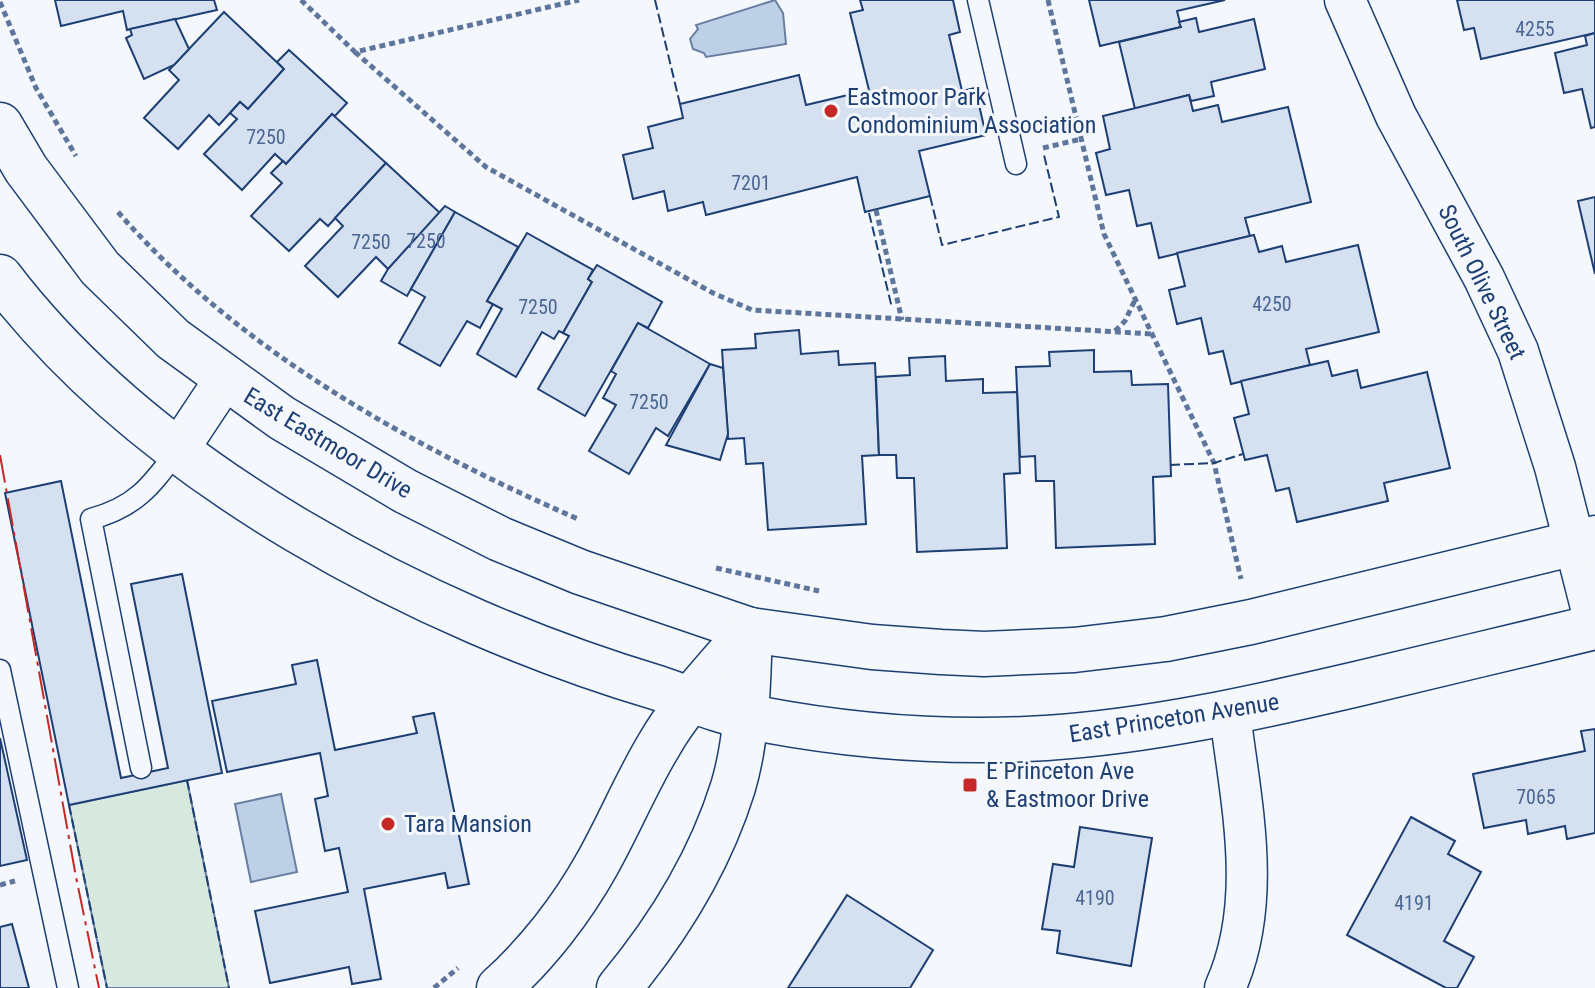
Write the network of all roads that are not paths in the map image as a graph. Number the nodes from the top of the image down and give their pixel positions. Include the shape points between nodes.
1 (978, 0) edge
2 (1345, 0) edge
3 (0, 125) edge
4 (1016, 164) dead end
5 (0, 277) edge
6 (225, 379) junction
7 (178, 450) junction
8 (1586, 540) edge
9 (1595, 625) edge
10 (750, 630) junction
11 (0, 670) edge
12 (692, 699) junction
13 (1230, 714) junction
14 (746, 717) junction
15 (141, 768) dead end
16 (483, 974) edge
17 (68, 988) edge
18 (619, 988) edge
19 (1225, 988) edge

1 - 4 lane
2 - 8 street, South Olive Street via 1396,116 1508,326
3 - 6 main road, East Eastmoor Drive via 100,268 159,327
5 - 7 main road via 88,377
6 - 7 street
6 - 10 main road, East Eastmoor Drive via 367,470 463,522 580,572
7 - 12 main road via 284,521 426,598 534,646
7 - 15 lane via 141,496 91,519
8 - 9 street, South Olive Street
8 - 10 main road via 1251,622 1074,650 941,652
9 - 13 main road, East Princeton Avenue
10 - 12 main road
10 - 14 main road
11 - 17 lane
12 - 14 main road
12 - 16 main road via 660,742 575,898 538,946
13 - 14 main road, East Princeton Avenue via 1081,735 978,739
13 - 19 street via 1248,859 1244,924
14 - 18 main road via 733,786 701,863 662,933

